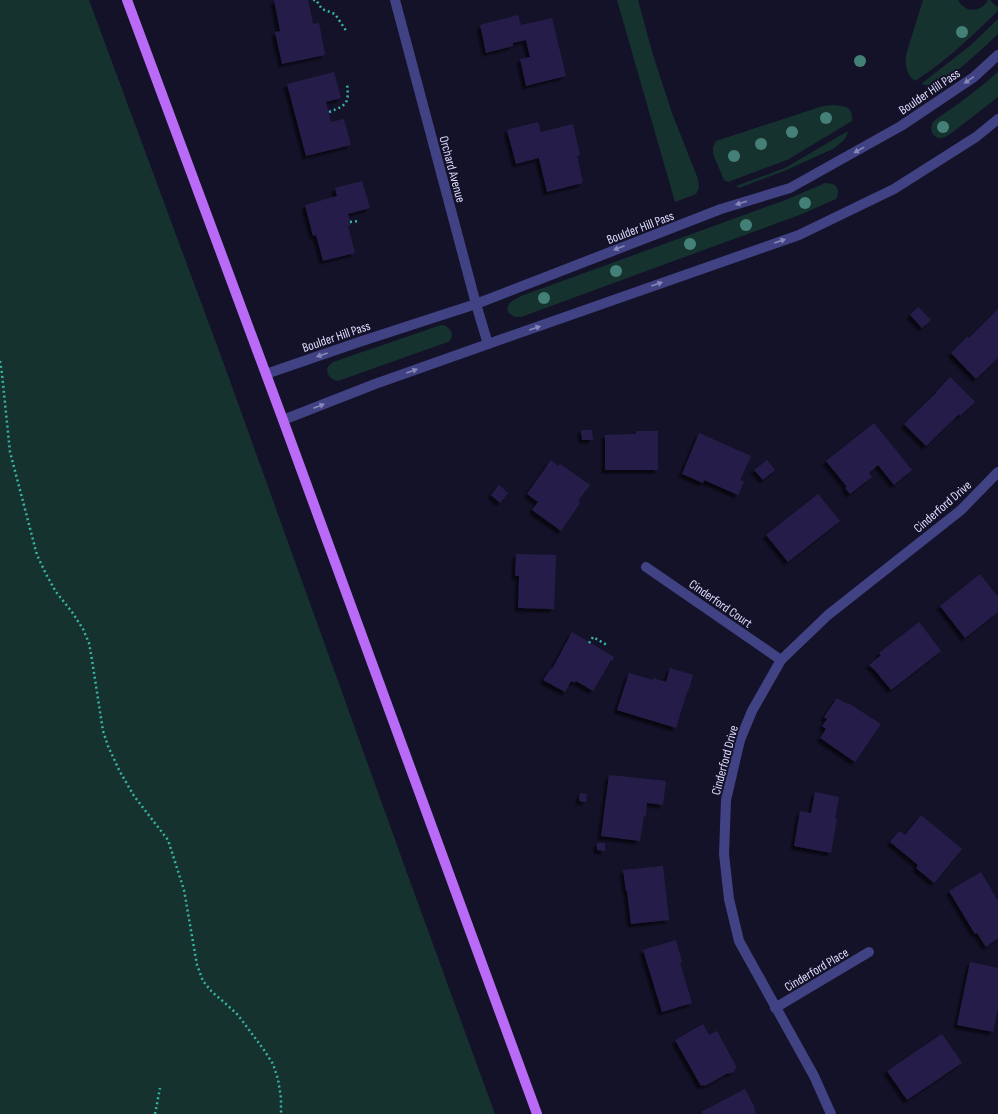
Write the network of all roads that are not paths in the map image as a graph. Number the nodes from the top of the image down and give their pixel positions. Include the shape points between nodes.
1 (127, 0) edge
2 (395, 0) edge
3 (998, 55) edge
4 (998, 119) edge
5 (476, 304) junction
6 (488, 344) junction
7 (266, 374) junction
8 (283, 420) junction
9 (998, 472) edge
10 (646, 567) dead end
11 (781, 660) junction
12 (869, 952) dead end
13 (775, 1008) junction
14 (537, 1114) edge
15 (831, 1114) edge

1 - 7 main road
2 - 5 street, Orchard Avenue
3 -> 5 street, Boulder Hill Pass via 974,77 901,126 790,188 721,209
6 -> 4 street via 799,234 894,189 976,137
5 - 6 street, Orchard Avenue
5 -> 7 street, Boulder Hill Pass
8 -> 6 street
7 - 8 main road
8 - 14 main road
9 - 11 street, Cinderford Drive via 961,510 828,615
10 - 11 street, Cinderford Court
11 - 13 street, Cinderford Drive via 752,711 740,740 726,800 724,854 729,899 739,941
12 - 13 street, Cinderford Place
13 - 15 street, Cinderford Drive via 814,1076

